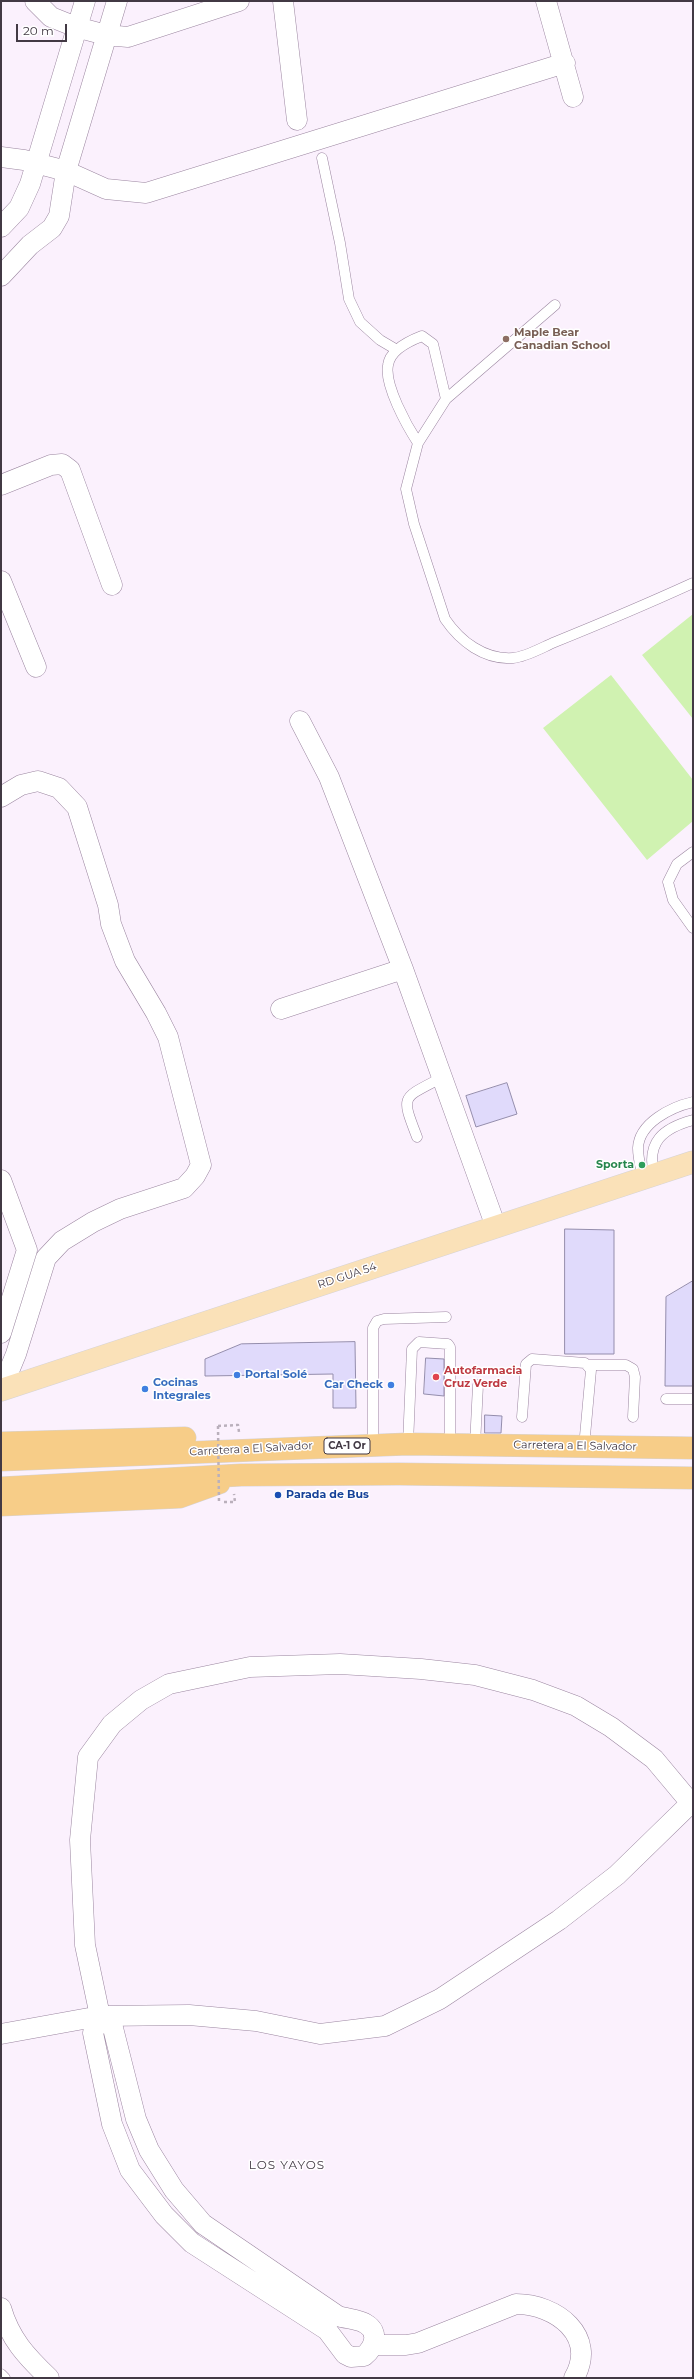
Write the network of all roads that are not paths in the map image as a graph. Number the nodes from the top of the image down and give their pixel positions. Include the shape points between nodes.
1 (34, 1) edge
2 (85, 1) edge
3 (117, 1) edge
4 (239, 1) edge
5 (283, 1) edge
6 (546, 1) edge
7 (76, 27) junction
8 (106, 35) junction
9 (565, 62) junction
10 (573, 97) dead end
11 (297, 120) dead end
12 (1, 157) edge
13 (322, 158) dead end
14 (35, 162) junction
15 (66, 171) junction
16 (1, 227) edge
17 (1, 276) edge
18 (555, 305) dead end
19 (397, 350) junction
20 (446, 399) junction
21 (418, 443) junction
22 (1, 484) edge
23 (1, 581) edge
24 (693, 583) edge
25 (112, 585) dead end
26 (36, 666) dead end
27 (300, 721) dead end
28 (1, 797) edge
29 (693, 852) edge
30 (691, 922) edge
31 (403, 969) junction
32 (281, 1009) dead end
33 (440, 1078) junction
34 (693, 1102) edge
35 (693, 1120) edge
36 (417, 1137) dead end
37 (693, 1162) edge
38 (648, 1177) junction
39 (1, 1180) edge
40 (496, 1227) junction
41 (27, 1250) junction
42 (46, 1258) junction
43 (446, 1317) dead end
44 (1, 1333) edge
45 (588, 1365) junction
46 (1, 1382) edge
47 (478, 1385) dead end
48 (1, 1390) edge
49 (666, 1399) dead end
50 (693, 1399) edge
51 (522, 1417) dead end
52 (633, 1417) dead end
53 (1, 1443) edge
54 (408, 1444) junction
55 (373, 1445) junction
56 (450, 1445) junction
57 (475, 1445) junction
58 (322, 1446) junction
59 (584, 1446) junction
60 (693, 1448) edge
61 (1, 1460) edge
62 (241, 1475) junction
63 (693, 1478) edge
64 (1, 1488) edge
65 (1, 1505) edge
66 (692, 1802) edge
67 (100, 2016) junction
68 (1, 2034) edge
69 (1, 2308) edge
70 (373, 2345) junction
71 (1, 2374) edge
72 (5, 2378) edge
73 (49, 2378) edge
74 (574, 2378) edge

1 - 7 street via 51,17
2 - 7 street
3 - 8 street
4 - 8 street via 128,37
5 - 11 street
6 - 9 street
7 - 8 street
7 - 14 street
8 - 15 street
9 - 10 street
9 - 15 street via 146,193 106,189
12 - 14 street
13 - 19 lane via 349,299 360,322 380,340
14 - 15 street
14 - 16 street via 30,184 19,208
15 - 17 street via 59,216 52,228 30,245
18 - 20 lane
19 - 20 lane via 410,340 422,336 433,344
19 - 21 lane via 388,365 391,387 409,429
20 - 21 lane
21 - 24 lane via 406,489 414,524 445,619 454,633 481,652 497,657 514,658
22 - 25 street via 51,465 62,464 70,470
23 - 26 street
27 - 31 street via 329,777
28 - 42 street via 21,785 38,781 59,788 77,807 108,906 111,924 125,961 168,1037 201,1165 184,1188 120,1209 93,1222 62,1241
29 - 30 lane via 677,864 668,882 670,894
31 - 32 street
31 - 33 street
33 - 36 lane via 414,1092 407,1100 406,1106
33 - 40 street
34 - 38 lane via 678,1105 641,1133 638,1148
35 - 38 lane via 668,1128 657,1141
37 - 38 main road, RD GUA 54
38 - 40 main road, RD GUA 54
39 - 41 street
40 - 48 main road, RD GUA 54
41 - 42 street
41 - 44 street
42 - 46 street via 16,1354
43 - 55 lane via 377,1321 373,1328
45 - 51 lane via 532,1359 526,1364 525,1369
45 - 52 lane via 626,1365 633,1369
45 - 59 lane via 591,1370
47 - 57 lane
49 - 50 lane
53 - 58 highway via 150,1438 280,1438
54 - 55 highway, Carretera a El Salvador / CA-1 Or
54 - 56 highway, Carretera a El Salvador / CA-1 Or
54 - 56 lane via 412,1349 419,1342 448,1344 450,1347
55 - 58 highway, Carretera a El Salvador / CA-1 Or
56 - 57 highway, Carretera a El Salvador / CA-1 Or
57 - 59 highway, Carretera a El Salvador / CA-1 Or
58 - 61 highway, Carretera a El Salvador / CA-1 Or
59 - 60 highway, Carretera a El Salvador / CA-1 Or
62 - 63 highway via 399,1474
62 - 64 highway
62 - 65 highway via 180,1497
66 - 67 street via 617,1875 559,1920 440,1999 385,2026 320,2034 256,2021 190,2015
66 - 67 street via 654,1760 611,1727 576,1706 533,1690 475,1675 333,1664 250,1667 170,1684 141,1700 112,1724 88,1757 80,1840 81,1863 85,1945
67 - 68 street
67 - 70 street via 113,2028 136,2119 149,2150 174,2190 209,2228 338,2316 367,2324 373,2333
67 - 70 street via 93,2033 112,2124 130,2170 164,2215 192,2243 327,2330 345,2354 351,2357 364,2356
69 - 73 street via 23,2352
70 - 74 street via 418,2343 516,2304 529,2304 553,2312 572,2329 582,2353 580,2367
71 - 72 lane

